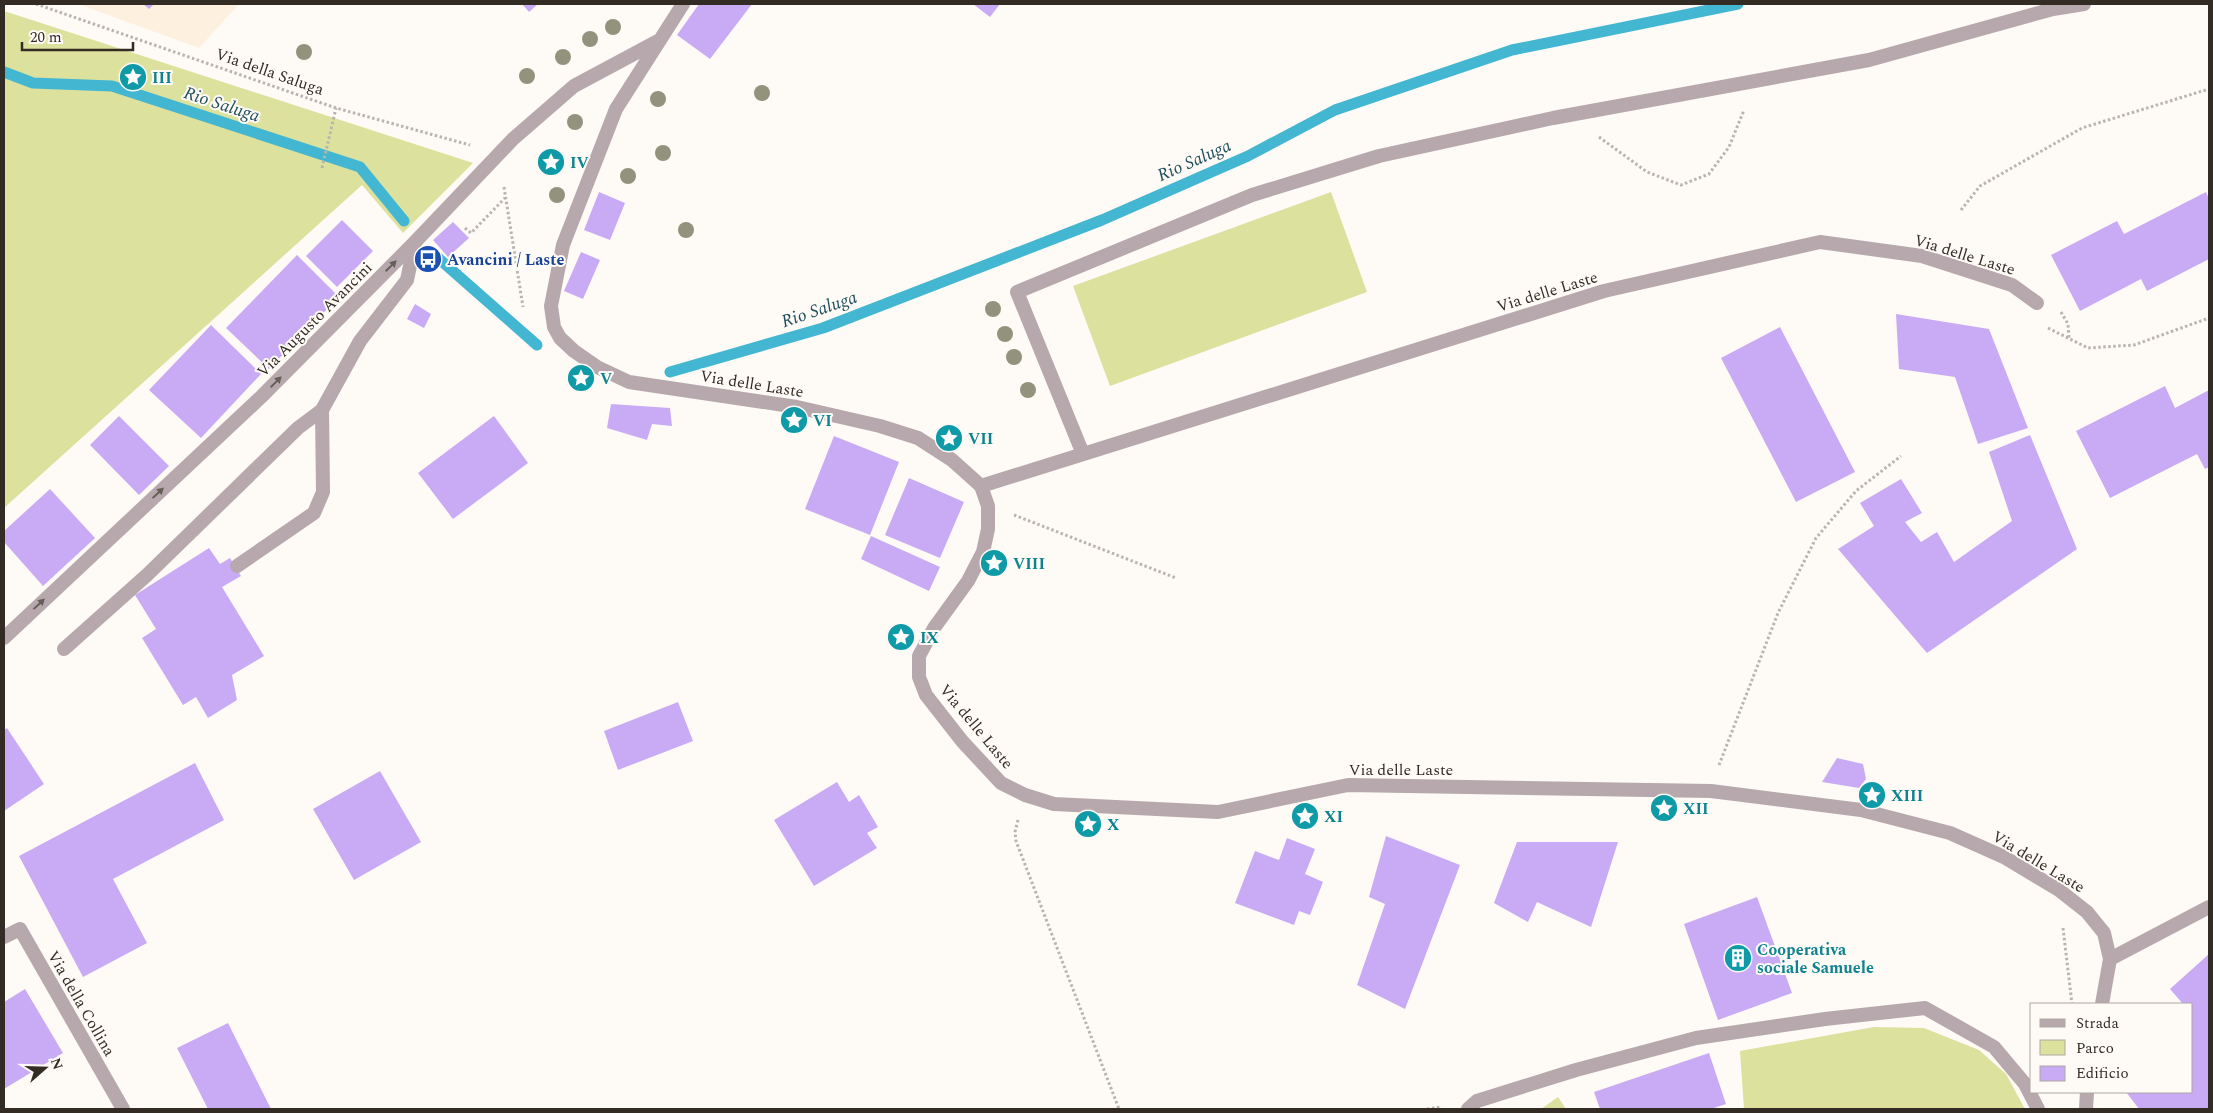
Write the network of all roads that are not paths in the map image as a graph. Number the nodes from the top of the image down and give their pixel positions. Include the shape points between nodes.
1 (683, 4) edge
2 (2084, 4) edge
3 (659, 40) junction
4 (415, 242) junction
5 (2037, 303) dead end
6 (322, 410) junction
7 (1077, 457) junction
8 (981, 486) junction
9 (237, 566) dead end
10 (4, 638) edge
11 (64, 649) dead end
12 (2209, 907) edge
13 (4, 937) edge
14 (2110, 959) junction
15 (2102, 1003) edge
16 (2087, 1093) edge
17 (123, 1109) edge
18 (1468, 1109) edge
19 (2038, 1109) edge
20 (2086, 1109) edge

1 - 3 street, Via delle Laste
2 - 7 street via 2053,9 1868,60 1574,114 1379,156 1252,195 1017,292
3 - 4 street, Via Augusto Avancini via 574,86 498,153
3 - 8 street, Via delle Laste via 616,109 563,245 551,306 554,326 560,338 597,367 629,382 797,407 918,438 952,460
4 - 6 street via 407,280 360,341
10 -> 4 street, Via Augusto Avancini via 261,397
5 - 7 street, Via delle Laste via 2012,285 1922,256 1820,242 1604,291
6 - 9 street via 323,492 314,513
6 - 11 street via 298,428 147,575
7 - 8 street, Via delle Laste
8 - 14 street, Via delle Laste via 988,506 983,552 919,656 919,677 926,695 962,741 1002,783 1025,795 1054,804 1218,812 1348,785 1711,792 1862,810 1950,833 2004,857 2059,890 2087,912 2104,933
12 - 14 street
13 - 17 street, Via della Collina via 20,929
14 - 15 street, Via delle Laste
16 - 20 street
18 - 19 street via 1477,1101 1576,1070 1696,1038 1925,1008 1994,1047 2025,1084

